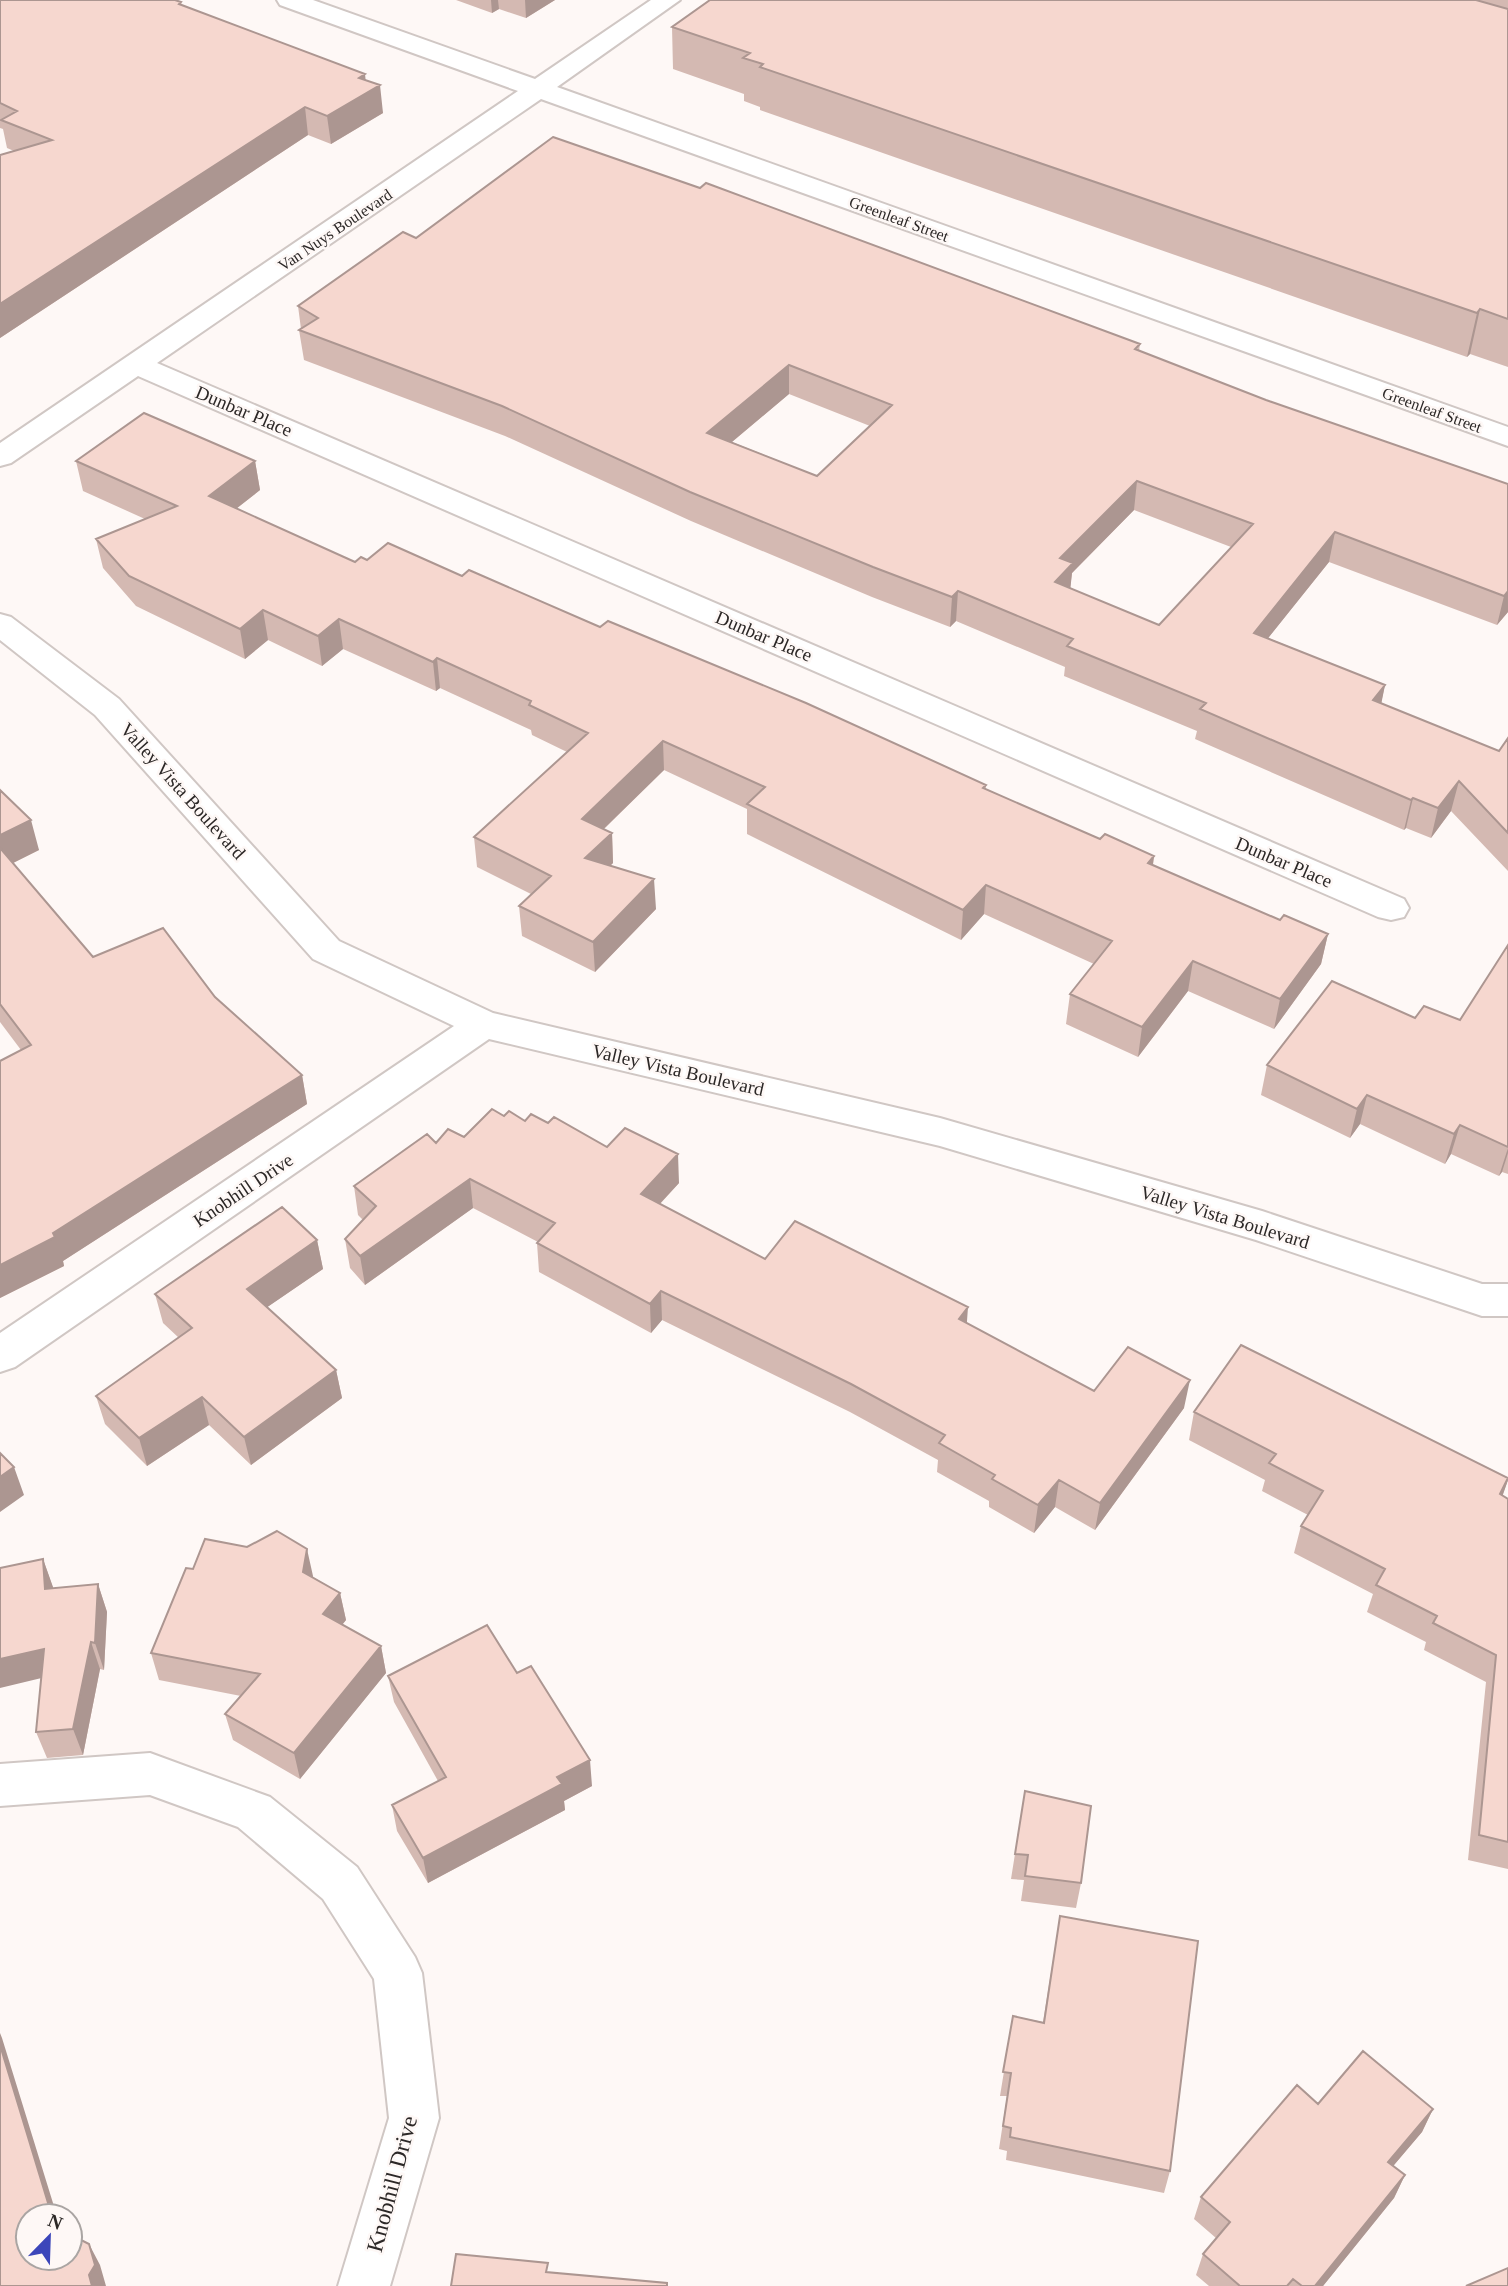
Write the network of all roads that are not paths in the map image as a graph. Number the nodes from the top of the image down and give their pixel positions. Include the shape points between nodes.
1 (289, 0) edge
2 (668, 0) edge
3 (539, 90) junction
4 (137, 365) junction
5 (1508, 437) edge
6 (0, 457) edge
7 (0, 624) edge
8 (1391, 908) dead end
9 (484, 1024) junction
10 (1499, 1306) edge
11 (0, 1355) edge
12 (0, 1785) edge
13 (363, 2286) edge

1 - 3 street, Greenleaf Street
2 - 3 street, Van Nuys Boulevard
3 - 4 street, Van Nuys Boulevard
3 - 5 street, Greenleaf Street
4 - 6 street, Van Nuys Boulevard
4 - 8 street, Dunbar Place
7 - 9 street, Valley Vista Boulevard via 107,707 326,950
9 - 10 street, Valley Vista Boulevard via 940,1132 1262,1226
9 - 11 street, Knobhill Drive
12 - 13 street, Knobhill Drive via 150,1774 254,1812 340,1883 398,1973 414,2118

